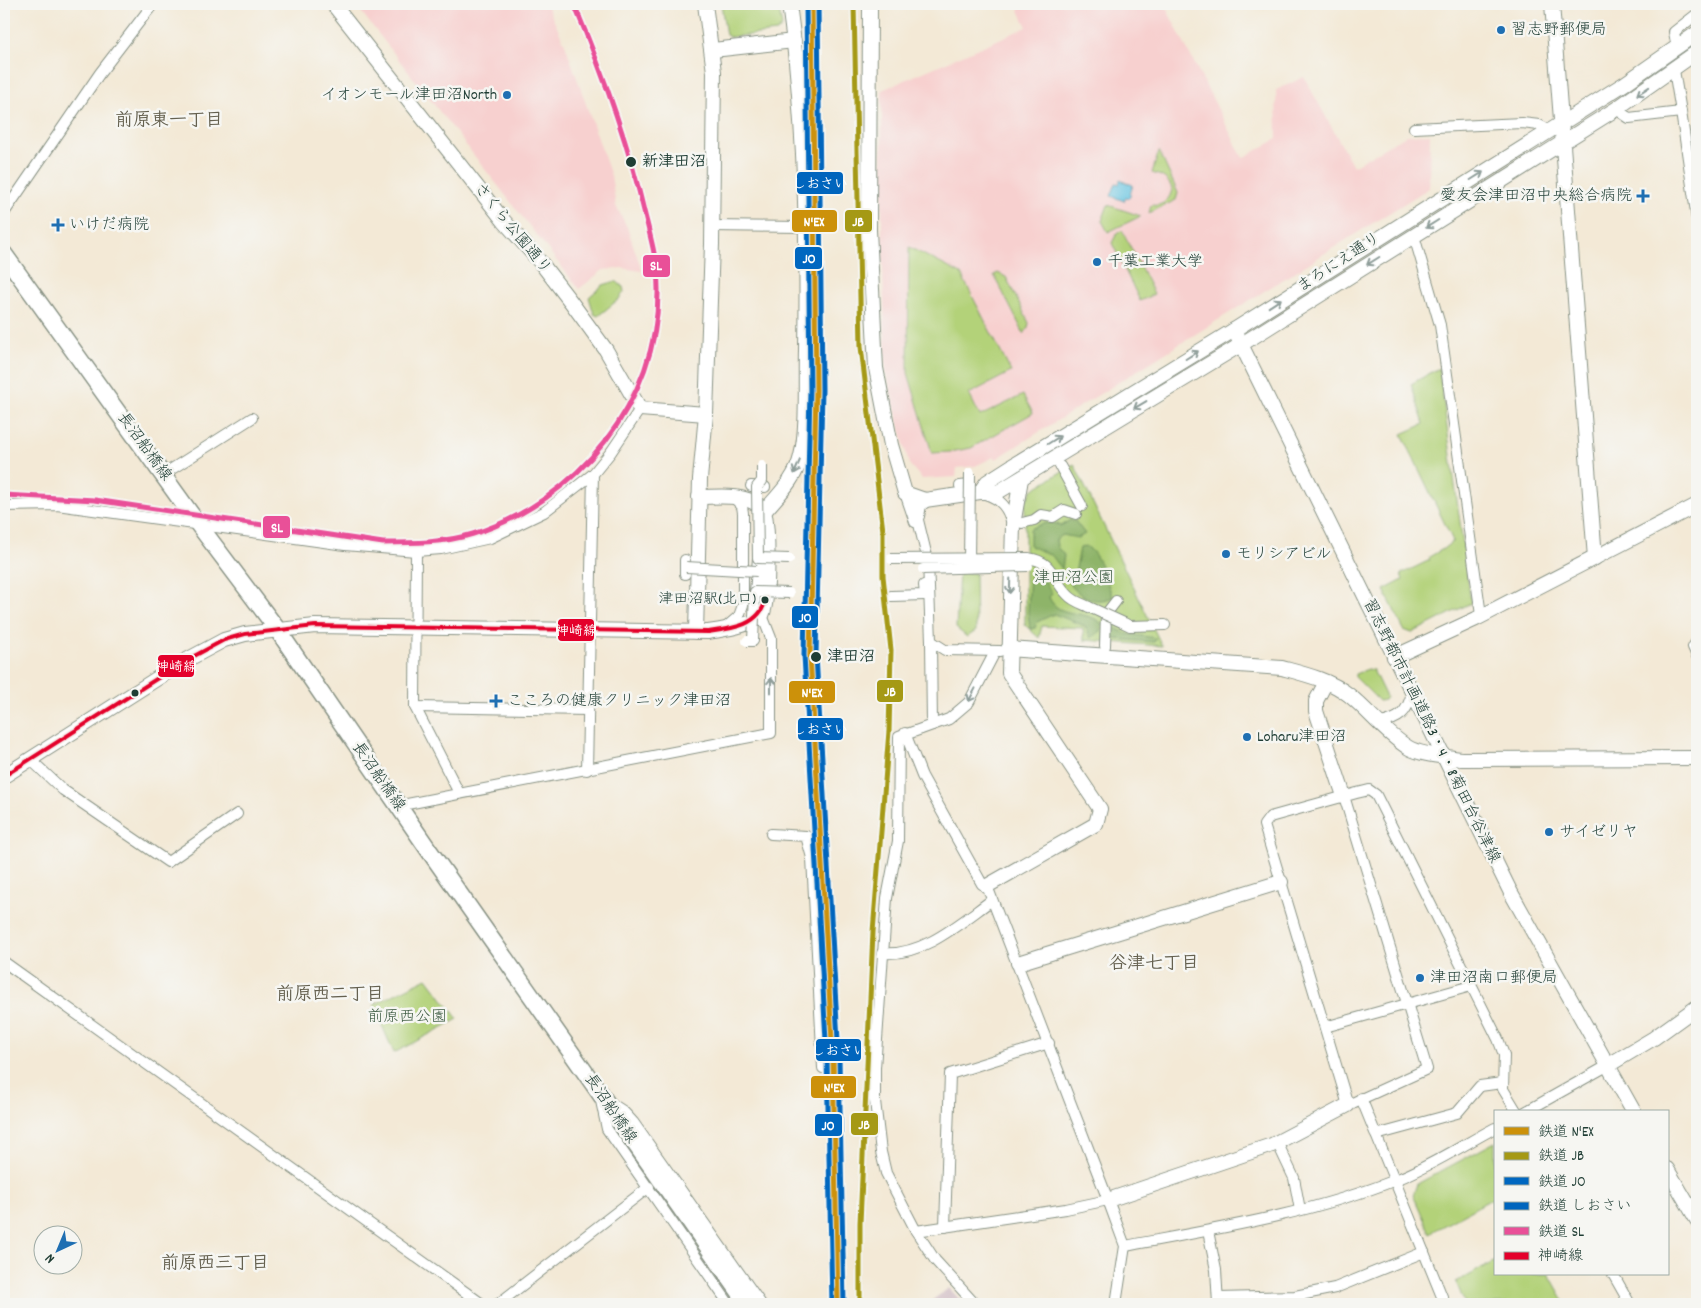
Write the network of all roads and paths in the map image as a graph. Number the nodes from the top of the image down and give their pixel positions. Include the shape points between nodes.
1 (153, 4) edge
2 (334, 4) edge
3 (705, 4) edge
4 (789, 4) edge
5 (870, 4) edge
6 (1552, 4) edge
7 (1697, 14) edge
8 (1693, 36) edge
9 (794, 41) junction
10 (1678, 48) junction
11 (712, 50) junction
12 (1696, 54) edge
13 (1674, 70) junction
14 (1616, 109) junction
15 (1682, 112) junction
16 (1555, 127) junction
17 (1414, 128) dead end
18 (1562, 142) junction
19 (1693, 152) edge
20 (1695, 188) edge
21 (4, 213) edge
22 (1697, 219) edge
23 (711, 226) junction
24 (805, 227) junction
25 (1414, 236) junction
26 (4, 254) edge
27 (1234, 330) junction
28 (1242, 344) junction
29 (640, 410) junction
30 (706, 414) junction
31 (252, 418) dead end
32 (762, 466) dead end
33 (1060, 466) dead end
34 (969, 473) dead end
35 (164, 474) junction
36 (593, 474) junction
37 (1021, 479) junction
38 (970, 487) junction
39 (905, 493) junction
40 (700, 497) junction
41 (732, 497) junction
42 (925, 500) junction
43 (1697, 505) edge
44 (4, 506) edge
45 (764, 512) junction
46 (917, 516) joint
47 (198, 524) junction
48 (1017, 524) junction
49 (923, 544) junction
50 (416, 551) junction
51 (758, 558) junction
52 (1595, 558) junction
53 (789, 559) dead end
54 (891, 559) dead end
55 (970, 563) junction
56 (923, 564) junction
57 (685, 567) dead end
58 (757, 571) junction
59 (755, 592) junction
60 (790, 593) dead end
61 (891, 596) dead end
62 (1116, 601) dead end
63 (1481, 615) junction
64 (762, 616) junction
65 (1165, 625) dead end
66 (417, 627) junction
67 (277, 629) junction
68 (724, 630) junction
69 (591, 632) junction
70 (696, 632) junction
71 (747, 641) dead end
72 (931, 641) junction
73 (1697, 641) edge
74 (1105, 646) dead end
75 (1001, 650) junction
76 (1697, 656) edge
77 (1394, 657) junction
78 (1326, 682) junction
79 (1412, 693) junction
80 (415, 707) junction
81 (588, 710) junction
82 (1379, 722) junction
83 (932, 725) junction
84 (905, 733) junction
85 (1443, 756) junction
86 (1697, 758) edge
87 (30, 759) junction
88 (587, 770) junction
89 (4, 776) edge
90 (459, 793) junction
91 (1344, 796) junction
92 (397, 806) junction
93 (237, 814) dead end
94 (771, 834) dead end
95 (1281, 882) junction
96 (987, 886) junction
97 (992, 900) junction
98 (882, 954) junction
99 (4, 962) edge
100 (1018, 963) junction
101 (1471, 986) junction
102 (1408, 1004) junction
103 (1697, 1008) edge
104 (1325, 1028) junction
105 (1049, 1043) junction
106 (1607, 1066) junction
107 (823, 1068) dead end
108 (1502, 1083) junction
109 (600, 1096) junction
110 (1361, 1098) junction
111 (1348, 1105) junction
112 (1516, 1110) edge
113 (1529, 1110) edge
114 (1633, 1110) edge
115 (1494, 1129) edge
116 (1376, 1135) junction
117 (1277, 1142) junction
118 (1668, 1171) edge
119 (1396, 1180) junction
120 (649, 1187) junction
121 (1108, 1200) junction
122 (1300, 1210) junction
123 (1697, 1220) edge
124 (945, 1227) junction
125 (916, 1231) junction
126 (1208, 1231) junction
127 (1126, 1246) junction
128 (1424, 1252) junction
129 (1614, 1276) edge
130 (1295, 1300) edge
131 (1219, 1301) edge
132 (482, 1304) edge
133 (498, 1304) edge
134 (729, 1304) edge
135 (748, 1304) edge
136 (761, 1304) edge
137 (975, 1304) edge
138 (1116, 1304) edge
139 (1445, 1304) edge
140 (1630, 1304) edge

1 - 21 street via 100,72
2 - 29 street, さくら公園通り via 571,302 606,350
3 - 11 street
4 - 9 street
5 - 39 street via 869,230 876,368 891,445
6 - 16 street
7 - 10 street via 1674,32
8 - 10 street, まろにえ通り
9 - 11 street
9 - 24 street
10 - 16 street, まろにえ通り
11 - 23 street
12 - 13 street, まろにえ通り
13 -> 14 street, まろにえ通り
13 - 15 street
14 - 15 street via 1628,118
14 - 18 street, まろにえ通り
15 - 19 street
16 - 17 street via 1522,123
16 - 18 street
27 -> 16 street, まろにえ通り
18 -> 25 street, まろにえ通り
18 - 52 street
19 - 20 street
20 - 22 street
23 - 24 street
23 - 30 street
24 -> 45 street via 802,450 795,473
25 -> 28 street, まろにえ通り
25 - 63 street via 1440,325
26 - 35 main road, 長沼船橋線
27 - 28 street, 習志野都市計画道路3・4・8菊田台谷津線
38 -> 27 street, まろにえ通り via 987,482
28 -> 37 street, まろにえ通り
28 - 77 street, 習志野都市計画道路3・4・8菊田台谷津線
29 - 30 street
29 - 36 street
30 - 40 street
31 - 35 street
32 - 51 street, bridge via 762,481 758,487
33 - 48 street via 1079,510 1064,510 1053,517 1041,515
34 - 38 street, bridge
35 - 47 main road, 長沼船橋線
36 - 50 street via 544,512 490,538 460,546
36 - 69 street
37 - 38 street, まろにえ通り via 998,492
37 - 48 street
38 - 42 street, まろにえ通り
38 - 48 street via 996,498
38 - 55 street, bridge
39 - 42 street
39 - 49 street
40 - 41 street
40 - 70 street
41 - 45 street via 749,501
41 - 68 street via 738,501 743,513 743,605 738,616
42 - 46 street via 919,505
43 - 52 street
44 - 47 street via 57,505
45 - 64 street via 766,599
46 - 49 street
47 - 50 street via 345,545
47 - 67 main road, 長沼船橋線
48 -> 75 street
49 - 72 street via 928,561
50 - 66 street
51 - 53 street, bridge
51 - 58 street, bridge
52 - 63 street
54 - 56 street, bridge
55 - 56 street, bridge
55 - 65 street, bridge via 1040,560 1048,566 1068,596 1089,607 1130,626
56 - 61 street via 925,595
57 - 58 street, bridge
58 - 59 street
59 - 60 street, bridge
59 - 71 street, bridge via 753,642
62 - 74 street via 1106,614
63 - 77 street
64 - 68 street
88 -> 64 street via 771,733 771,638
66 - 67 street
66 - 69 street
66 - 80 street
67 - 87 street via 245,634 204,650
67 - 92 main road, 長沼船橋線
68 - 70 street
69 - 70 street
69 - 81 street
72 - 75 street via 945,650
72 - 83 street
73 - 76 street via 1693,647
75 - 78 street via 1258,665 1282,668
75 -> 83 street via 969,702 949,719
75 - 96 street via 1009,673 1100,809 1096,824
77 - 79 street, 習志野都市計画道路3・4・8菊田台谷津線
78 - 82 street via 1347,694
78 - 91 street via 1316,701 1316,711
79 - 82 street via 1403,714 1394,720
79 - 85 street, 習志野都市計画道路3・4・8菊田台谷津線
80 - 81 street
80 - 90 street
81 - 88 street
82 - 85 street via 1410,748
83 - 84 street
84 - 96 street via 922,776 982,884
84 - 98 street via 899,737 898,841 887,898
85 - 86 street via 1462,759
85 - 106 street, 習志野都市計画道路3・4・8菊田台谷津線 via 1537,941
87 - 89 street
87 - 93 street via 63,790 168,862
88 - 90 street
90 - 92 street
91 - 95 street via 1270,817 1264,825
91 - 101 street via 1369,790 1376,795
91 - 102 street
92 - 109 main road, 長沼船橋線
94 - 107 street via 806,836 812,858
95 - 100 street
95 - 104 street
96 - 97 street
97 - 98 street via 952,929 916,948
97 - 100 street
98 - 125 street via 875,1068 881,1152 886,1173
99 - 132 street
100 - 105 street
101 - 102 street
101 - 108 street via 1504,1055
102 - 104 street
102 - 110 street via 1427,1069
103 - 106 street
104 - 111 street
105 - 121 street
105 - 124 street via 950,1074
106 - 113 street
106 - 114 street, 習志野都市計画道路3・4・8菊田台谷津線
108 - 112 street
108 - 116 street via 1480,1086 1458,1112
109 - 120 street via 607,1129
109 - 135 main road, 長沼船橋線
109 - 136 street via 623,1110 633,1122
110 - 111 street
110 - 116 street
111 - 117 street
115 - 119 street
116 - 119 street
117 - 121 street
117 - 122 street via 1294,1178
118 - 123 street
119 - 122 street
119 - 128 street
120 - 133 street
120 - 134 street
121 - 124 street
121 - 127 street
122 - 126 street
124 - 125 street
125 - 137 street via 934,1260
126 - 127 street
126 - 131 street
127 - 138 street
128 - 130 street via 1335,1288
128 - 139 street
129 - 140 street
130 - 131 street

